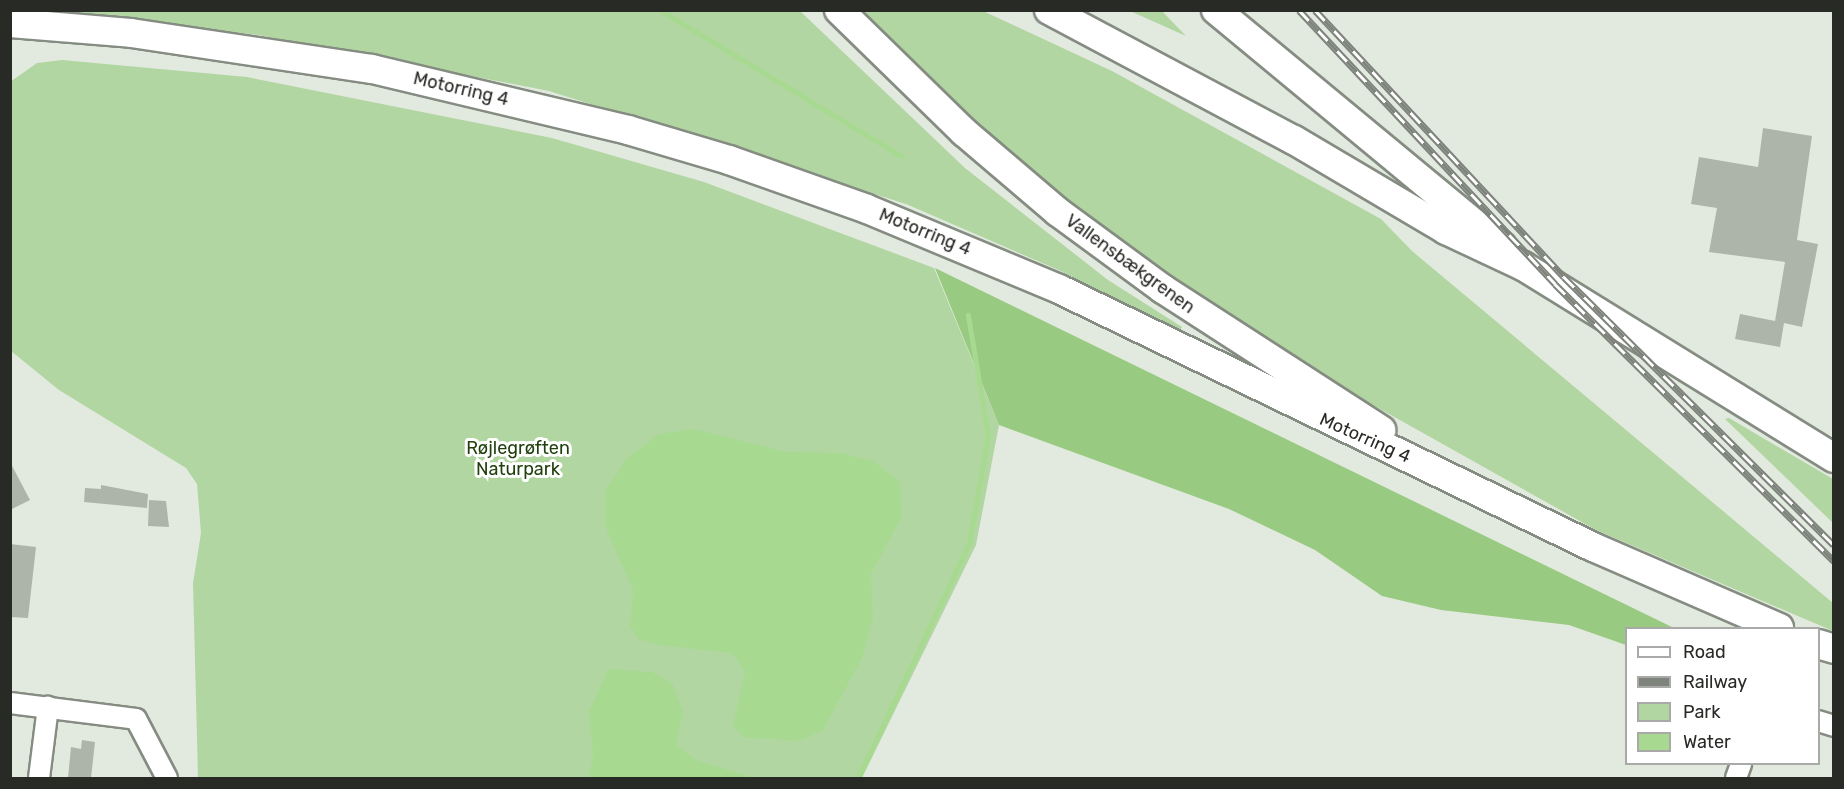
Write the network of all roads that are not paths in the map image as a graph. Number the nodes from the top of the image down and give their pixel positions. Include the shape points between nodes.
1 (839, 10) edge
2 (1048, 10) edge
3 (1216, 10) edge
4 (10, 23) edge
5 (1523, 266) junction
6 (1833, 458) edge
7 (1453, 477) junction
8 (1777, 627) edge
9 (10, 703) edge
10 (48, 707) junction
11 (39, 778) edge
12 (167, 778) edge

1 - 7 highway, Vallensbækgrenen via 964,132 1058,212 1163,290
2 - 5 highway via 1294,140 1446,230
3 - 5 highway
4 - 7 highway, Motorring 4 via 131,33 372,69 617,127 729,160 867,209 1049,284
5 - 6 highway
7 - 8 highway, Motorring 4 via 1593,547
9 - 10 street
10 - 11 street
10 - 12 street via 117,715 141,725

